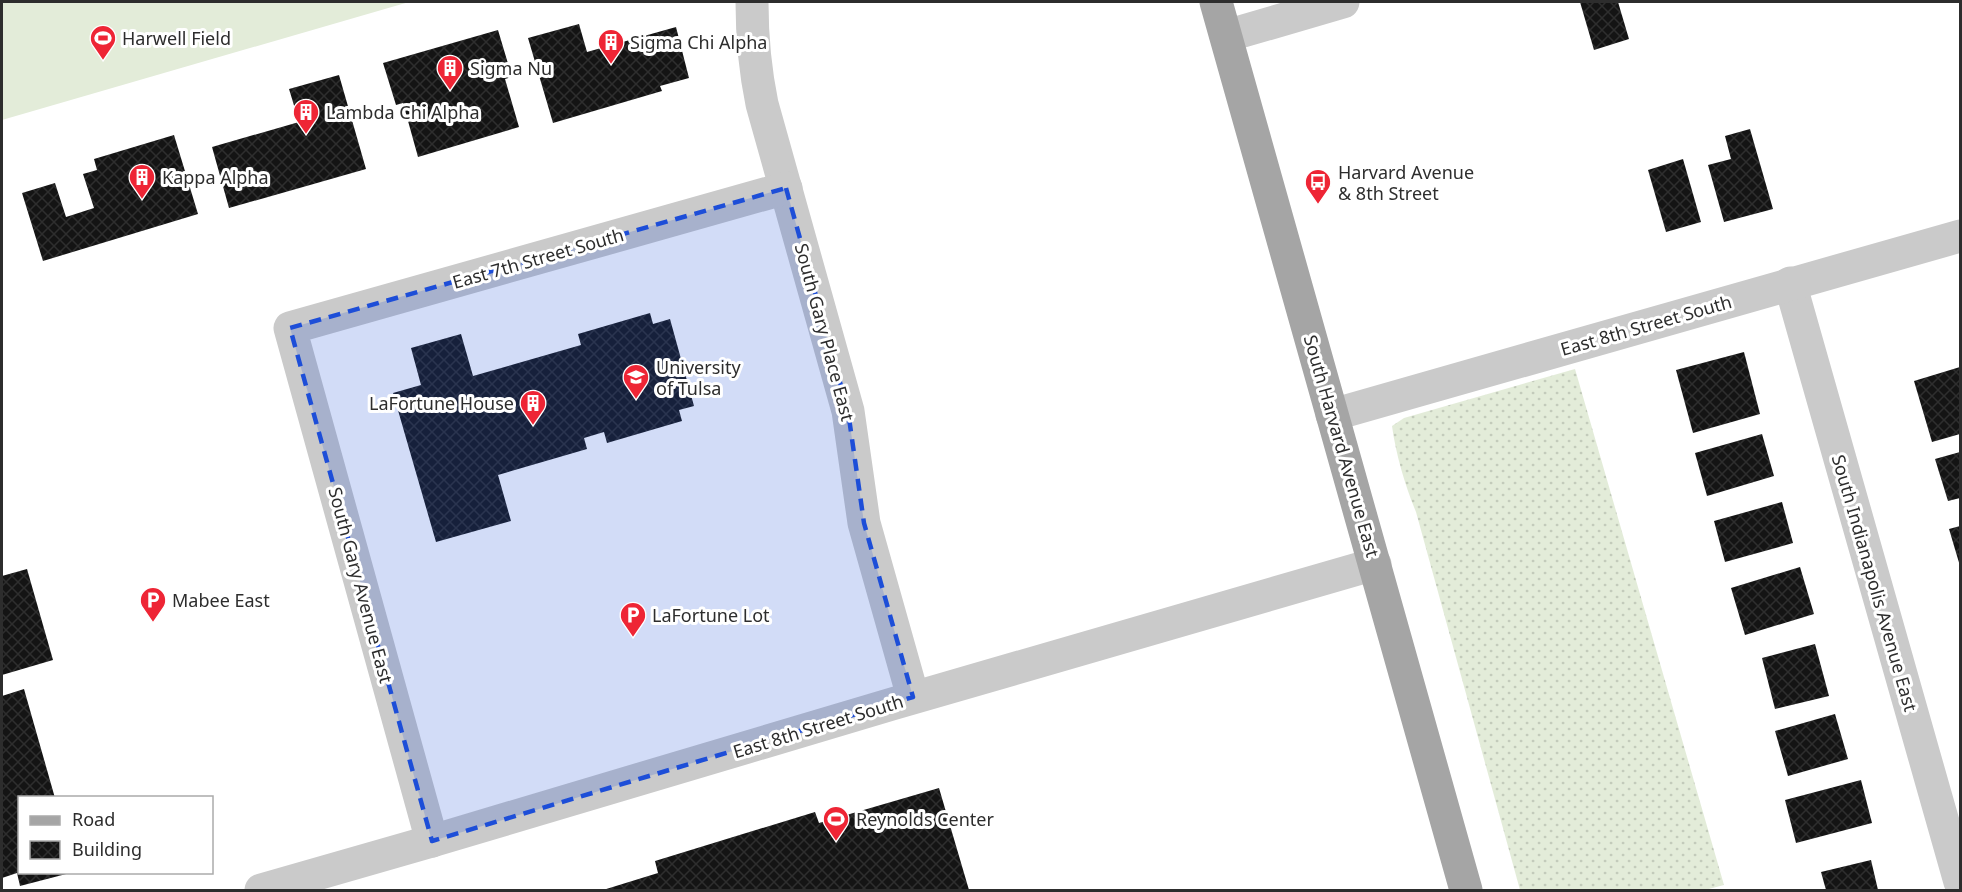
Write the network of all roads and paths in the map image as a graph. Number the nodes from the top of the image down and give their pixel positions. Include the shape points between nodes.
1 (752, 2) edge
2 (1216, 2) edge
3 (1343, 2) edge
4 (1226, 36) junction
5 (786, 188) junction
6 (1960, 236) edge
7 (1790, 284) junction
8 (290, 328) joint
9 (1332, 415) junction
10 (1375, 564) junction
11 (913, 698) junction
12 (432, 841) junction
13 (1960, 882) edge
14 (261, 891) edge
15 (1466, 891) edge

1 - 5 street, South Gary Place East via 752,36 762,105
2 - 4 main road, South Harvard Avenue East
3 - 4 street
4 - 9 main road, South Harvard Avenue East
5 - 8 street, East 7th Street South
5 - 11 street, South Gary Place East via 848,411 864,523
6 - 7 street, East 8th Street South
7 - 9 street, East 8th Street South
7 - 13 street, South Indianapolis Avenue East
8 - 12 street, South Gary Avenue East
9 - 10 main road, South Harvard Avenue East
10 - 11 street, East 8th Street South
10 - 15 main road, South Harvard Avenue East
11 - 12 street, East 8th Street South
12 - 14 street, East 8th Street South

